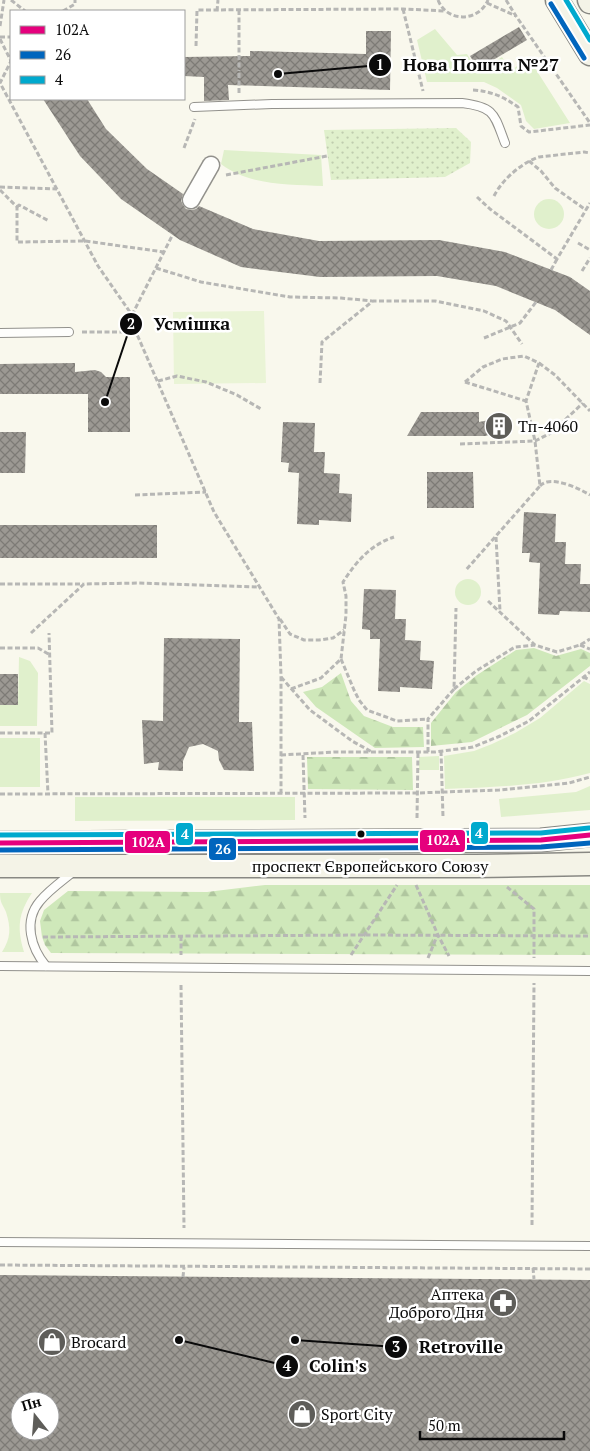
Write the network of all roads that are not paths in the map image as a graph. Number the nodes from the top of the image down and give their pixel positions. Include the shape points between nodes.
1 (557, 0) edge
2 (590, 54) edge
3 (194, 107) road end
4 (505, 143) dead end
5 (211, 165) dead end
6 (191, 200) dead end
7 (69, 332) road end
8 (0, 333) edge
9 (590, 835) edge
10 (0, 842) edge
11 (590, 864) edge
12 (0, 866) edge
13 (79, 866) junction
14 (0, 966) edge
15 (46, 966) junction
16 (590, 971) edge
17 (0, 1242) edge
18 (590, 1246) edge

1 - 2 main road
3 - 4 lane via 462,103 486,108 497,122
5 - 6 street
7 - 8 lane
9 - 10 main road, проспект Європейського Союзу via 541,840
11 - 13 main road, проспект Європейського Союзу
12 - 13 main road, проспект Європейського Союзу
13 - 15 lane via 40,901 34,912 31,937 38,956
14 - 15 lane
15 - 16 lane
17 - 18 lane

